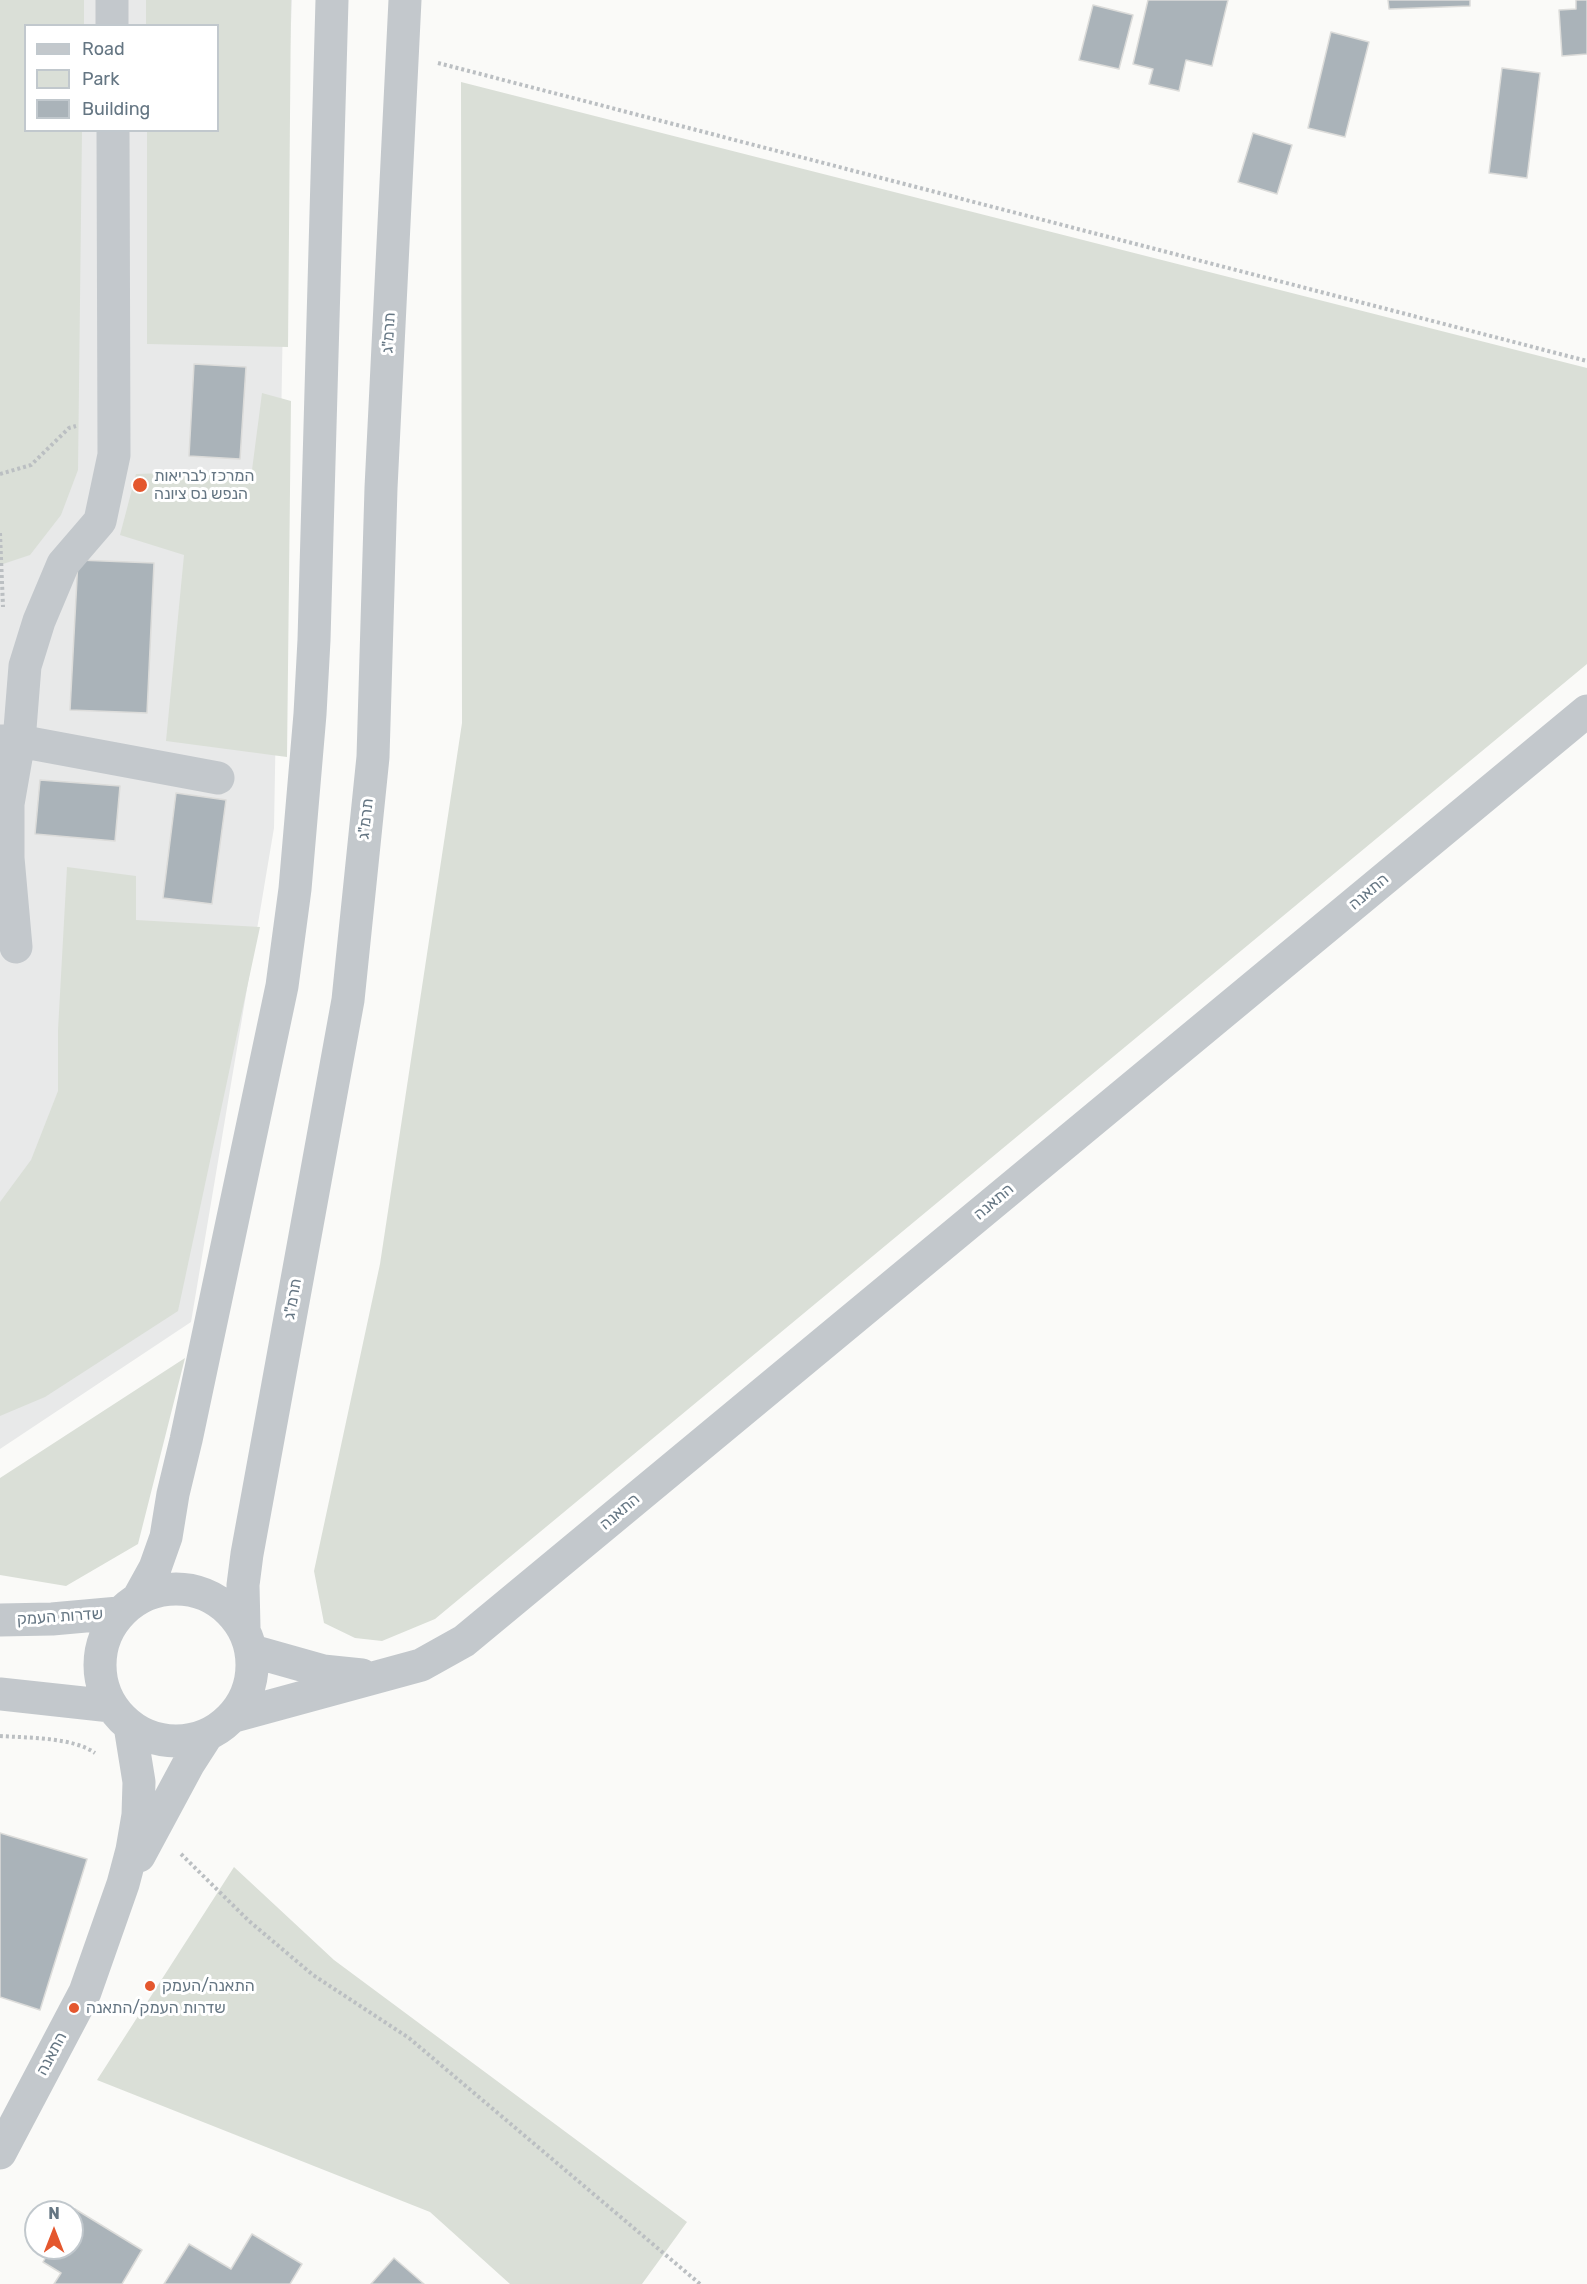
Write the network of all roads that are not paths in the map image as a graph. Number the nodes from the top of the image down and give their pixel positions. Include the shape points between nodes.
1 (112, 0) edge
2 (332, 0) edge
3 (405, 0) edge
4 (112, 24) edge
5 (113, 132) edge
6 (1587, 711) edge
7 (10, 741) edge
8 (219, 778) dead end
9 (5, 792) edge
10 (10, 927) edge
11 (129, 1605) junction
12 (0, 1620) edge
13 (248, 1640) junction
14 (391, 1674) junction
15 (0, 1694) edge
16 (121, 1716) junction
17 (234, 1716) junction
18 (207, 1735) junction
19 (123, 1884) junction
20 (0, 2153) edge

1 - 4 street
2 - 11 street via 314,640 295,889 282,986 165,1537 155,1566
3 - 13 street, תרמ"ג via 381,488 373,757 348,1000 247,1554 243,1585
5 - 7 street via 114,455 100,521 63,564 39,621 25,666
6 - 14 street, התאנה via 464,1641 421,1665
7 - 8 street
7 - 9 street
9 - 10 street
11 - 12 street, שדרות העמק via 52,1619
11 - 13 street via 170,1589 209,1595 229,1609
11 - 16 street via 108,1630 99,1669 103,1689
13 - 14 street, התאנה via 323,1671
13 - 17 street via 252,1674 246,1696
14 - 17 street, התאנה
15 - 16 street
16 - 18 street via 147,1736 167,1741 188,1741
16 - 19 street, התאנה via 139,1782 136,1826
17 - 18 street
18 - 19 street, התאנה
19 - 20 street, התאנה via 85,1992

